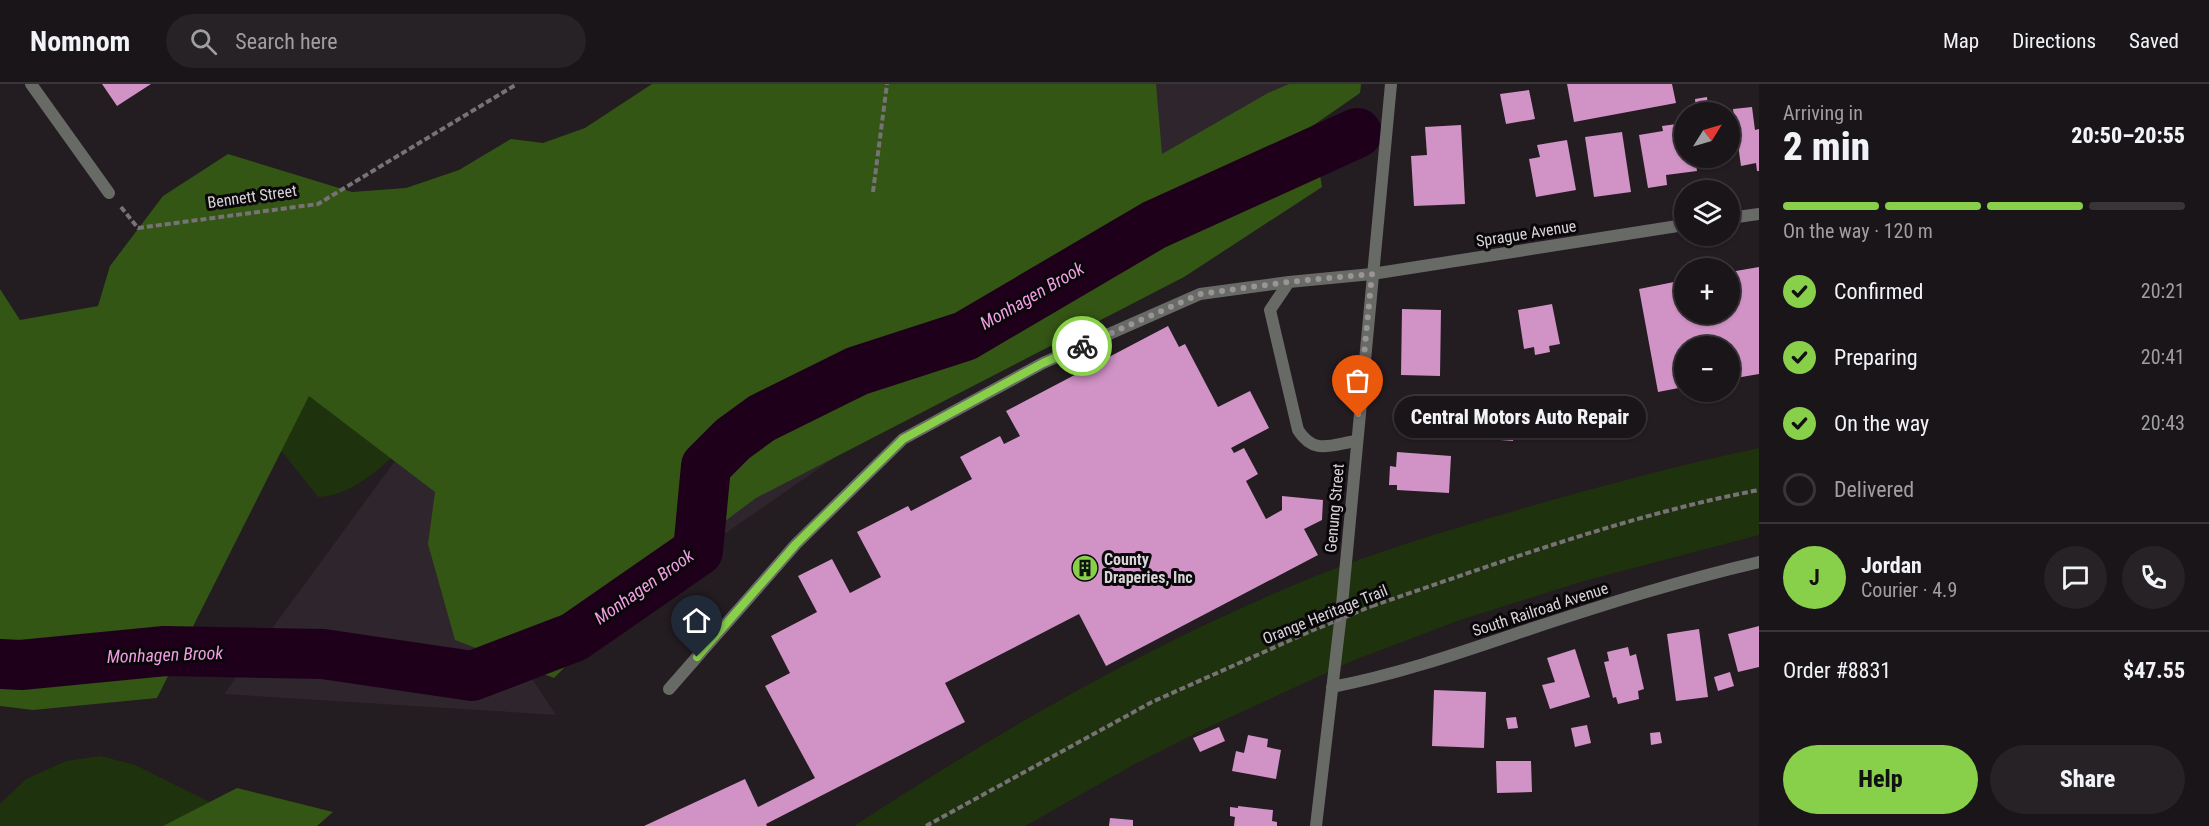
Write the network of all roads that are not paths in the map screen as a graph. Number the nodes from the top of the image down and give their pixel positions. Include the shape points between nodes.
1 (31, 84) edge
2 (1391, 84) edge
3 (109, 192) road end
4 (1759, 214) edge
5 (1740, 217) edge
6 (1674, 227) edge
7 (1372, 274) junction
8 (1288, 282) junction
9 (1356, 441) junction
10 (1759, 562) edge
11 (1332, 687) junction
12 (669, 689) dead end
13 (1316, 826) edge

1 - 3 street
2 - 7 street, Genung Street
4 - 5 street
6 - 7 street, Sprague Avenue
7 - 8 street, Sprague Avenue
7 - 9 street, Genung Street
8 - 9 street via 1270,310 1298,430 1315,447
8 - 12 street, Sprague Avenue via 1200,294 1043,363 903,439 796,544
9 - 11 street, Genung Street
10 - 11 street, South Railroad Avenue via 1673,584 1375,679
11 - 13 street, Genung Street

